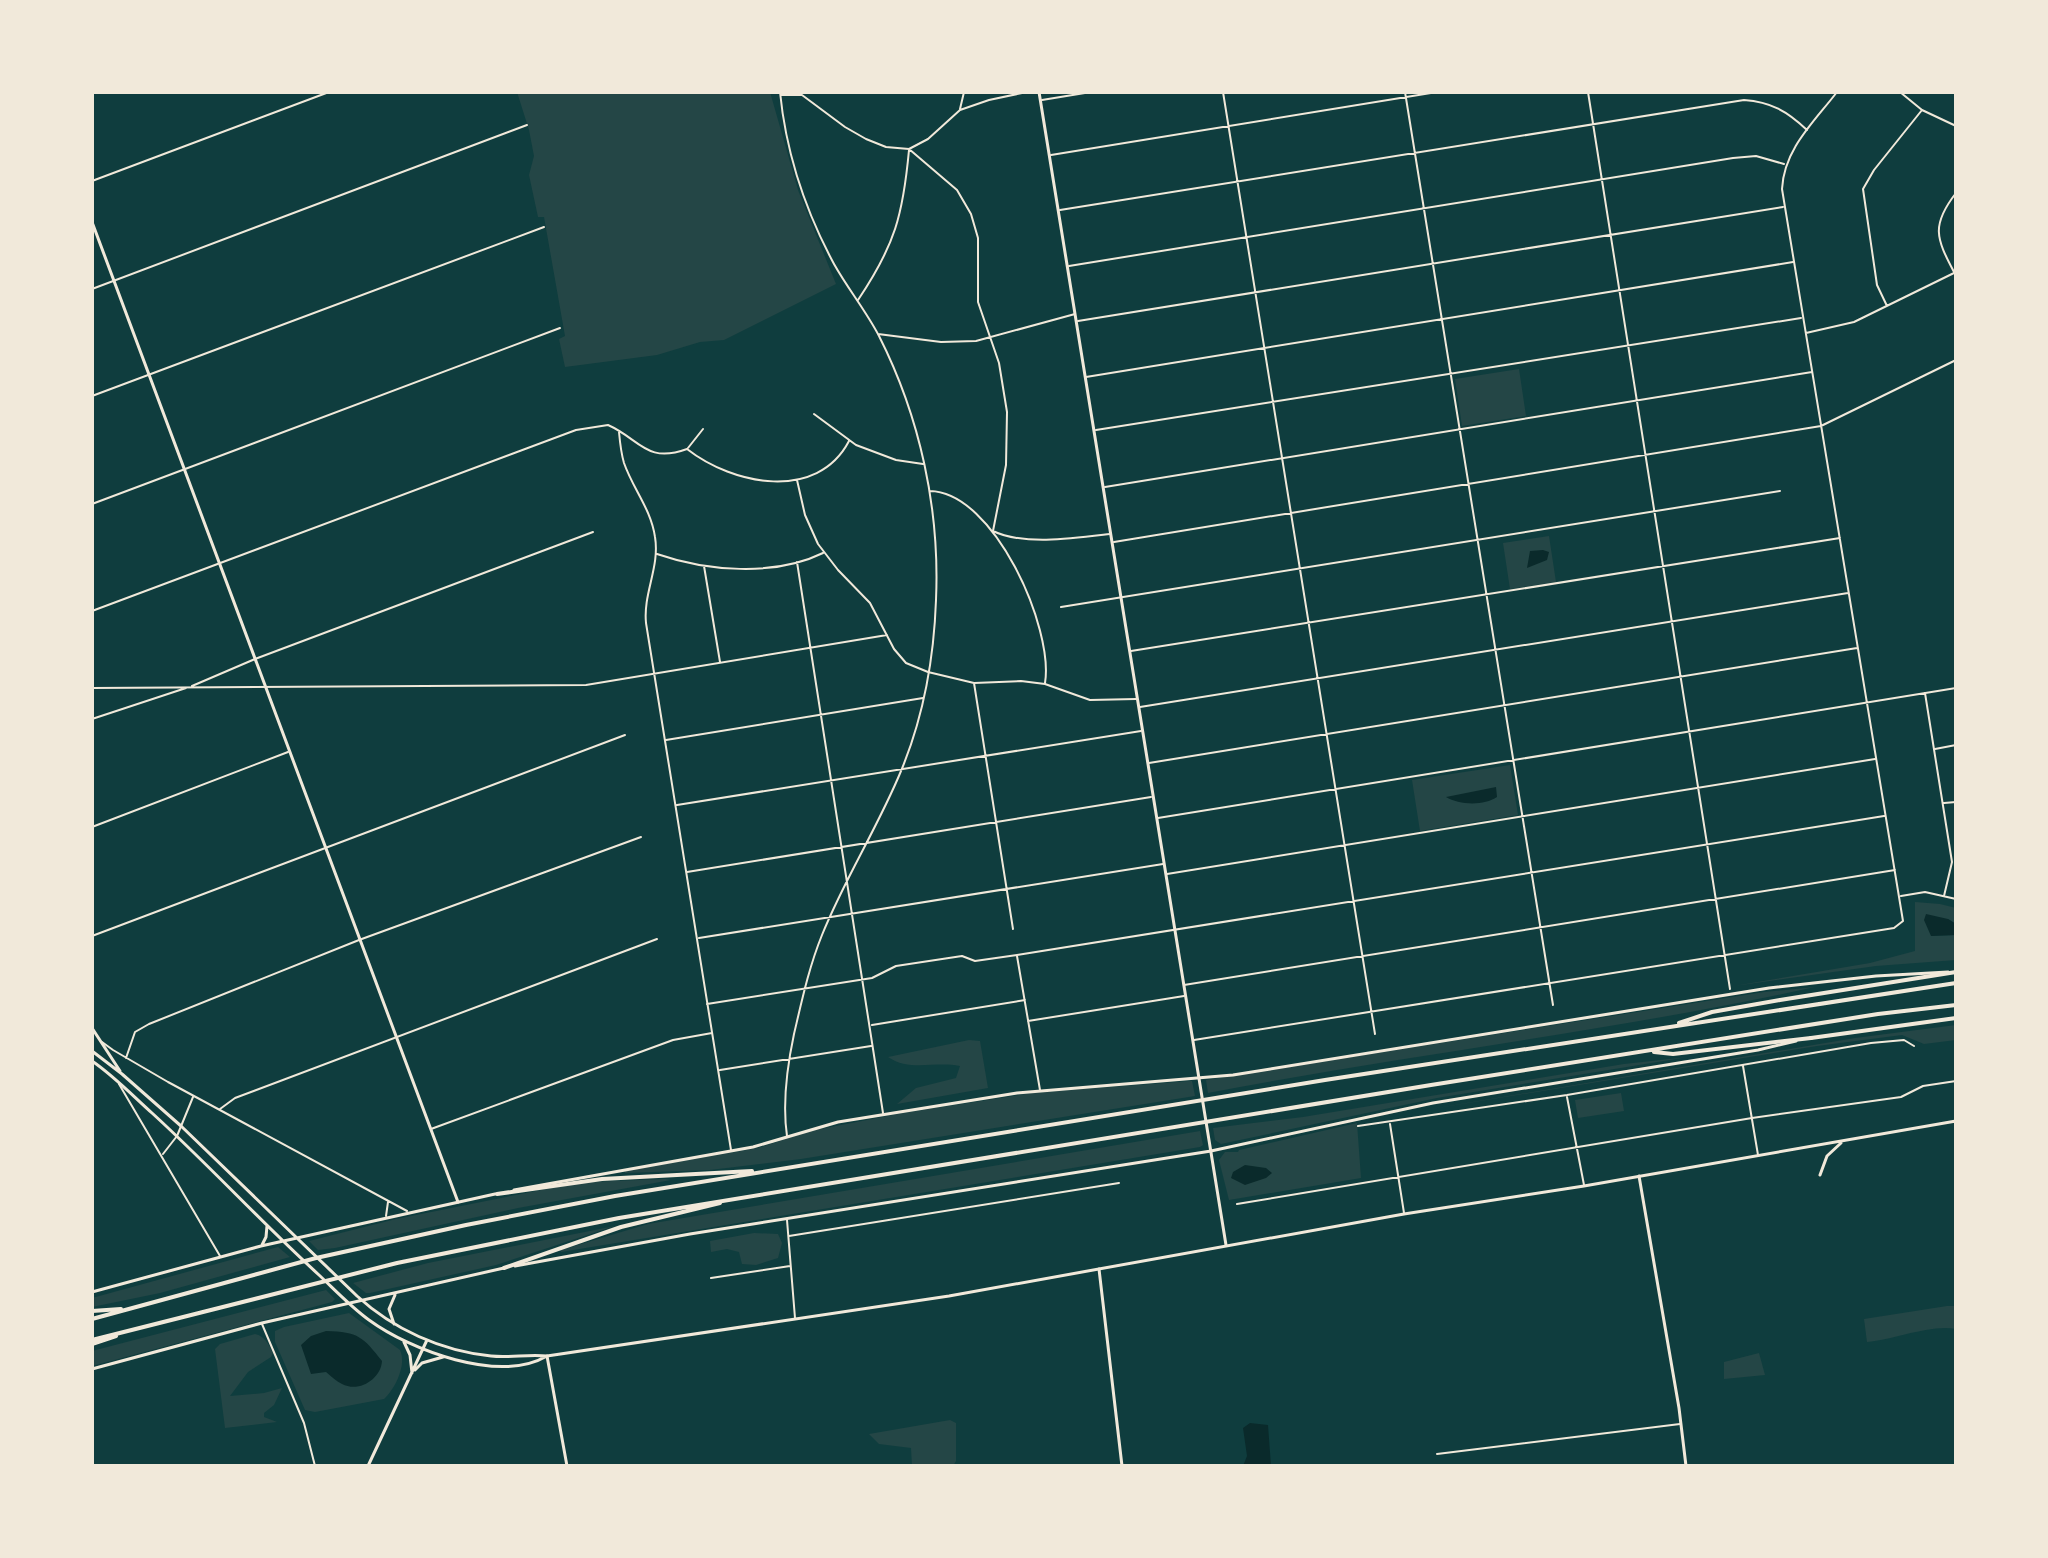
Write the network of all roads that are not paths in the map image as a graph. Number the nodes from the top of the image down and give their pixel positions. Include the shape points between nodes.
1 (329, 92) edge
2 (964, 92) edge
3 (1027, 92) edge
4 (1039, 92) edge
5 (1091, 92) edge
6 (1223, 92) edge
7 (1405, 92) edge
8 (1437, 92) edge
9 (1588, 92) edge
10 (1837, 92) edge
11 (1900, 92) edge
12 (780, 94) edge
13 (1406, 97) junction
14 (1041, 100) junction
15 (960, 110) junction
16 (1922, 110) junction
17 (527, 125) dead end
18 (1593, 125) junction
19 (1229, 126) junction
20 (1956, 126) edge
21 (1807, 130) junction
22 (909, 149) junction
23 (1415, 152) junction
24 (1050, 155) junction
25 (1785, 165) junction
26 (1602, 180) junction
27 (92, 181) edge
28 (1238, 182) junction
29 (1956, 193) edge
30 (1784, 207) junction
31 (1424, 208) junction
32 (1059, 210) junction
33 (92, 222) edge
34 (544, 227) dead end
35 (1611, 235) junction
36 (1247, 237) junction
37 (1794, 262) junction
38 (1433, 263) junction
39 (1068, 266) junction
40 (1955, 272) edge
41 (114, 281) junction
42 (92, 289) edge
43 (1620, 290) junction
44 (1256, 292) junction
45 (858, 300) junction
46 (1887, 306) junction
47 (1076, 314) junction
48 (1803, 317) junction
49 (1442, 318) junction
50 (1077, 321) junction
51 (560, 328) dead end
52 (1806, 333) junction
53 (878, 334) junction
54 (991, 339) junction
55 (1629, 346) junction
56 (1265, 348) junction
57 (1956, 360) edge
58 (1812, 372) junction
59 (1451, 374) junction
60 (149, 375) junction
61 (1086, 377) junction
62 (92, 396) edge
63 (1637, 401) junction
64 (1273, 402) junction
65 (814, 414) dead end
66 (1821, 426) junction
67 (703, 429) dead end
68 (1459, 429) junction
69 (1095, 430) junction
70 (619, 431) junction
71 (849, 441) junction
72 (687, 449) junction
73 (1646, 456) junction
74 (1282, 458) junction
75 (924, 464) junction
76 (184, 470) junction
77 (797, 479) junction
78 (1469, 485) junction
79 (1104, 487) junction
80 (930, 491) junction
81 (1780, 491) dead end
82 (92, 504) edge
83 (1655, 512) junction
84 (1292, 513) junction
85 (993, 531) junction
86 (593, 532) dead end
87 (1111, 534) junction
88 (1840, 537) junction
89 (1477, 540) junction
90 (1113, 542) junction
91 (824, 553) junction
92 (656, 554) junction
93 (797, 562) junction
94 (220, 564) junction
95 (704, 565) junction
96 (1664, 567) junction
97 (1300, 568) junction
98 (1849, 593) junction
99 (1486, 595) junction
100 (1121, 597) junction
101 (1061, 607) dead end
102 (92, 611) edge
103 (1672, 622) junction
104 (1309, 623) junction
105 (887, 635) junction
106 (810, 647) junction
107 (1859, 648) junction
108 (1495, 651) junction
109 (1130, 652) junction
110 (255, 659) junction
111 (720, 662) junction
112 (928, 672) junction
113 (653, 673) junction
114 (1681, 678) junction
115 (1318, 679) junction
116 (974, 683) junction
117 (1045, 684) junction
118 (189, 687) junction
119 (264, 687) junction
120 (92, 688) edge
121 (1956, 688) edge
122 (1925, 693) junction
123 (923, 698) junction
124 (1137, 699) junction
125 (1868, 702) junction
126 (1503, 705) junction
127 (1138, 707) junction
128 (821, 714) junction
129 (92, 719) edge
130 (1142, 731) junction
131 (1690, 733) junction
132 (625, 735) dead end
133 (1327, 735) junction
134 (665, 740) junction
135 (1956, 745) edge
136 (1934, 749) junction
137 (289, 751) junction
138 (986, 756) junction
139 (1876, 759) junction
140 (1512, 761) junction
141 (1148, 763) junction
142 (902, 770) junction
143 (831, 781) junction
144 (1336, 789) junction
145 (1698, 789) junction
146 (1153, 796) junction
147 (1956, 802) edge
148 (1942, 804) junction
149 (675, 805) junction
150 (1886, 815) junction
151 (1521, 817) junction
152 (1157, 818) junction
153 (996, 821) junction
154 (92, 827) edge
155 (641, 837) dead end
156 (867, 842) junction
157 (1707, 844) junction
158 (1344, 845) junction
159 (842, 847) junction
160 (325, 848) junction
161 (1951, 850) junction
162 (1956, 850) edge
163 (1164, 864) junction
164 (1895, 870) junction
165 (686, 872) junction
166 (1530, 872) junction
167 (1165, 874) junction
168 (847, 882) junction
169 (1007, 888) junction
170 (1900, 896) junction
171 (1944, 896) junction
172 (1956, 899) edge
173 (1717, 900) junction
174 (1354, 901) junction
175 (851, 914) junction
176 (829, 917) junction
177 (1539, 927) junction
178 (1013, 929) dead end
179 (1174, 930) junction
180 (92, 936) edge
181 (657, 939) dead end
182 (697, 939) junction
183 (359, 940) junction
184 (1725, 954) junction
185 (1017, 955) junction
186 (1362, 956) junction
187 (1956, 972) edge
188 (862, 980) junction
189 (1956, 983) edge
190 (1548, 984) junction
191 (1183, 985) junction
192 (805, 988) junction
193 (1730, 989) dead end
194 (1185, 996) junction
195 (1025, 1000) junction
196 (707, 1004) junction
197 (1553, 1005) dead end
198 (1956, 1005) edge
199 (1371, 1011) junction
200 (1956, 1018) edge
201 (1028, 1021) junction
202 (870, 1025) junction
203 (92, 1028) edge
204 (1663, 1028) junction
205 (712, 1033) junction
206 (1375, 1034) dead end
207 (396, 1038) junction
208 (1811, 1038) junction
209 (98, 1039) junction
210 (1193, 1040) junction
211 (873, 1046) junction
212 (1914, 1046) dead end
213 (92, 1051) edge
214 (1648, 1052) junction
215 (126, 1058) junction
216 (790, 1059) junction
217 (92, 1061) edge
218 (1743, 1065) junction
219 (718, 1071) junction
220 (122, 1074) junction
221 (1199, 1078) junction
222 (1956, 1081) edge
223 (118, 1083) junction
224 (1040, 1090) junction
225 (193, 1095) junction
226 (1567, 1095) junction
227 (220, 1109) junction
228 (884, 1115) junction
229 (1752, 1118) junction
230 (1956, 1121) edge
231 (1390, 1122) junction
232 (181, 1126) junction
233 (1358, 1126) dead end
234 (430, 1129) junction
235 (177, 1136) junction
236 (787, 1137) junction
237 (1843, 1141) junction
238 (1577, 1149) junction
239 (731, 1151) junction
240 (1211, 1151) junction
241 (162, 1156) junction
242 (1758, 1156) junction
243 (818, 1162) junction
244 (1820, 1175) dead end
245 (1639, 1176) junction
246 (1399, 1178) junction
247 (1119, 1183) dead end
248 (1584, 1186) junction
249 (776, 1191) junction
250 (497, 1194) junction
251 (388, 1200) junction
252 (458, 1202) junction
253 (1237, 1204) dead end
254 (409, 1212) junction
255 (1404, 1214) junction
256 (386, 1216) junction
257 (787, 1219) junction
258 (267, 1226) junction
259 (789, 1236) junction
260 (299, 1237) junction
261 (282, 1241) junction
262 (261, 1246) junction
263 (1226, 1246) junction
264 (220, 1256) junction
265 (791, 1266) junction
266 (504, 1268) junction
267 (1099, 1269) junction
268 (711, 1278) dead end
269 (92, 1292) edge
270 (397, 1292) junction
271 (362, 1300) junction
272 (348, 1301) junction
273 (131, 1308) junction
274 (92, 1311) edge
275 (92, 1319) edge
276 (795, 1319) junction
277 (262, 1323) junction
278 (394, 1324) junction
279 (401, 1339) junction
280 (427, 1340) junction
281 (92, 1342) edge
282 (423, 1349) junction
283 (445, 1356) junction
284 (547, 1356) junction
285 (92, 1369) edge
286 (412, 1373) junction
287 (1681, 1424) junction
288 (1437, 1454) dead end
289 (315, 1466) edge
290 (368, 1466) edge
291 (567, 1466) edge
292 (1122, 1466) edge
293 (1686, 1466) edge

1 - 27 street
2 - 15 street
3 - 15 street
4 - 14 main road
5 - 14 street
6 - 19 street
7 - 13 street
8 - 13 street
9 - 18 street
10 - 21 street
11 - 16 street
12 - 22 street via 802,95 866,139
12 - 45 street via 791,159 808,211
13 - 19 street
13 - 23 street
14 - 24 main road
15 - 22 street
16 - 20 street
16 - 46 street via 1863,189 1877,285
17 - 41 street
18 - 21 street via 1744,100 1773,104
18 - 23 street
18 - 26 street
19 - 24 street
19 - 28 street
21 - 25 street
22 - 45 street via 895,233
22 - 54 street via 957,190 971,214 979,249 978,302
23 - 28 street
23 - 31 street
24 - 32 main road
25 - 26 street via 1748,156
25 - 30 street
26 - 31 street
26 - 35 street
28 - 32 street
28 - 36 street
29 - 40 street via 1941,214 1938,236
30 - 35 street
30 - 37 street
31 - 36 street
31 - 38 street
32 - 39 main road
33 - 41 main road
34 - 60 street
35 - 38 street
35 - 43 street
36 - 39 street
36 - 44 street
37 - 43 street
37 - 48 street
38 - 44 street
38 - 49 street
39 - 47 main road
40 - 46 street
41 - 42 street
41 - 60 main road
43 - 49 street
43 - 55 street
44 - 50 street
44 - 56 street
45 - 53 street
46 - 52 street via 1845,326
47 - 50 main road
47 - 54 street
48 - 52 street
48 - 55 street
49 - 56 street
49 - 59 street
50 - 61 main road
51 - 76 street
52 - 58 street
53 - 54 street via 941,342
53 - 75 street via 915,424
54 - 85 street via 1005,397 1008,439
55 - 59 street
55 - 63 street
56 - 61 street
56 - 64 street
57 - 66 street
58 - 63 street
58 - 66 street
59 - 64 street
59 - 68 street
60 - 62 street
60 - 76 main road
61 - 69 main road
63 - 68 street
63 - 73 street
64 - 69 street
64 - 74 street
65 - 71 street
66 - 73 street
66 - 88 street
67 - 72 street
68 - 74 street
68 - 78 street
69 - 79 main road
70 - 72 street via 652,452
70 - 92 street via 624,463 652,522
70 - 94 street via 608,425 576,430
71 - 75 street via 881,456
71 - 77 street via 833,463
72 - 77 street via 726,473 758,481
73 - 78 street
73 - 83 street
74 - 79 street
74 - 84 street
75 - 80 street
76 - 82 street
76 - 94 main road
77 - 91 street via 805,515
78 - 84 street
78 - 89 street
79 - 87 main road
80 - 85 street via 952,495
80 - 112 street via 937,573
81 - 83 street
83 - 89 street
83 - 96 street
84 - 90 street
84 - 97 street
85 - 87 street via 1029,538
85 - 117 street via 1032,609 1046,666
86 - 110 street
87 - 90 main road
88 - 96 street
88 - 98 street
89 - 97 street
89 - 99 street
90 - 100 main road
91 - 93 street
91 - 105 street via 870,603
92 - 95 street
92 - 113 street via 645,612
93 - 95 street via 749,568
93 - 106 street
94 - 102 street
94 - 110 main road
95 - 111 street
96 - 99 street
96 - 103 street
97 - 100 street
97 - 104 street
98 - 103 street
98 - 107 street
99 - 104 street
99 - 108 street
100 - 101 street
100 - 109 main road
103 - 108 street
103 - 114 street
104 - 109 street
104 - 115 street
105 - 106 street
105 - 112 street via 906,663
106 - 111 street
106 - 128 street
107 - 114 street
107 - 125 street
108 - 115 street
108 - 126 street
109 - 124 main road
110 - 118 street
110 - 119 main road
111 - 113 street
112 - 116 street
112 - 123 street
113 - 119 street via 586,685
113 - 134 street
114 - 126 street
114 - 131 street
115 - 127 street
115 - 133 street
116 - 117 street
116 - 138 street
117 - 124 street via 1090,700
118 - 119 street
118 - 120 street
118 - 129 street
119 - 137 main road
121 - 122 street
122 - 125 street
122 - 136 street
123 - 128 street
123 - 142 street
124 - 127 main road
125 - 131 street
125 - 139 street
126 - 133 street
126 - 140 street
127 - 130 main road
128 - 134 street
128 - 143 street
130 - 138 street
130 - 141 main road
131 - 140 street
131 - 145 street
132 - 160 street
133 - 141 street
133 - 144 street
134 - 149 street
135 - 136 street
136 - 148 street
137 - 154 street
137 - 160 main road
138 - 142 street
138 - 153 street
139 - 145 street
139 - 150 street
140 - 144 street
140 - 151 street
141 - 146 main road
142 - 143 street
142 - 156 street
143 - 149 street
143 - 159 street
144 - 152 street
144 - 158 street
145 - 151 street
145 - 157 street
146 - 152 main road
146 - 153 street
147 - 148 street
148 - 161 street
149 - 165 street
150 - 157 street
150 - 164 street
151 - 158 street
151 - 166 street
152 - 163 main road
153 - 156 street
153 - 169 street
155 - 183 street
156 - 159 street
156 - 168 street
157 - 166 street
157 - 173 street
158 - 167 street
158 - 174 street
159 - 165 street
159 - 168 street
160 - 180 street
160 - 183 main road
161 - 162 street
161 - 171 street
163 - 167 main road
163 - 169 street
164 - 170 street
164 - 173 street
165 - 182 street
166 - 174 street
166 - 177 street
167 - 179 main road
168 - 175 street
168 - 176 street
169 - 175 street
169 - 178 street
170 - 171 street
170 - 184 street via 1900,925
171 - 172 street
173 - 177 street
173 - 184 street
174 - 179 street
174 - 186 street
175 - 176 street
175 - 188 street
176 - 182 street
176 - 192 street
177 - 186 street
177 - 190 street
179 - 185 street
179 - 191 main road
181 - 207 street
182 - 196 street
183 - 207 main road
183 - 215 street via 149,1024 135,1032
184 - 190 street
184 - 193 street
185 - 188 street via 896,966
185 - 195 street
186 - 191 street
186 - 199 street
187 - 204 highway via 1712,1012
187 - 221 main road via 1769,988
188 - 192 street
188 - 202 street
189 - 204 highway
190 - 197 street
190 - 199 street
191 - 194 main road
192 - 196 street
192 - 216 street
194 - 201 street
194 - 210 main road
195 - 201 street
195 - 202 street
196 - 205 street
198 - 214 highway
199 - 206 street
199 - 210 street
200 - 208 highway
201 - 224 street
202 - 211 street
203 - 209 main road
204 - 243 highway
205 - 219 street
205 - 234 street via 673,1040
207 - 227 street via 235,1098
207 - 234 main road
208 - 214 highway via 1673,1054
208 - 240 main road via 1433,1103
209 - 215 street
209 - 220 main road
210 - 221 main road
211 - 216 street
211 - 228 street
212 - 218 street via 1904,1040 1871,1043
213 - 220 main road
214 - 249 highway
215 - 225 street
216 - 219 street
216 - 236 street
217 - 223 main road
218 - 226 street
218 - 229 street
219 - 239 street
220 - 232 main road
221 - 224 main road
221 - 240 main road
222 - 229 street via 1923,1086 1901,1097
223 - 235 main road
223 - 241 street
224 - 228 main road
225 - 227 street
225 - 232 street
226 - 231 street
226 - 238 street
227 - 251 street
228 - 236 main road
229 - 238 street
229 - 242 street
230 - 237 main road
231 - 233 street
231 - 246 street
232 - 235 street
232 - 260 main road
234 - 252 main road
235 - 241 street
235 - 258 main road
236 - 239 main road
237 - 242 main road
237 - 244 main road via 1828,1153
238 - 246 street
238 - 248 street
239 - 250 main road
240 - 257 main road
240 - 263 main road
241 - 264 street
242 - 245 main road
243 - 250 highway via 718,1174 602,1179
243 - 273 highway via 466,1225 316,1258
245 - 248 main road
245 - 287 main road
246 - 253 street
246 - 255 street
247 - 259 street
248 - 255 main road
249 - 266 highway via 621,1227
249 - 281 highway via 471,1246
250 - 252 main road
251 - 254 street
251 - 256 street
252 - 254 main road
254 - 256 main road
255 - 263 main road
256 - 260 main road
257 - 259 street
257 - 266 main road
258 - 261 main road
258 - 262 main road
259 - 265 street
260 - 261 main road
260 - 271 main road
261 - 262 main road
261 - 272 main road
262 - 264 main road
263 - 267 main road
264 - 269 main road
265 - 268 street
265 - 276 street
266 - 270 main road
267 - 276 main road
267 - 292 main road
270 - 271 main road
270 - 278 main road via 389,1304
271 - 272 main road
271 - 278 main road
272 - 277 main road
272 - 279 main road
273 - 274 highway
273 - 275 highway
276 - 284 main road
277 - 285 main road
277 - 289 street via 304,1423
278 - 280 main road
279 - 282 main road
279 - 286 main road
280 - 282 main road
280 - 284 main road via 490,1356
282 - 283 main road
282 - 286 main road
283 - 284 main road via 502,1366 534,1363
283 - 286 main road via 422,1363
284 - 291 main road
286 - 290 main road
287 - 288 street
287 - 293 main road

